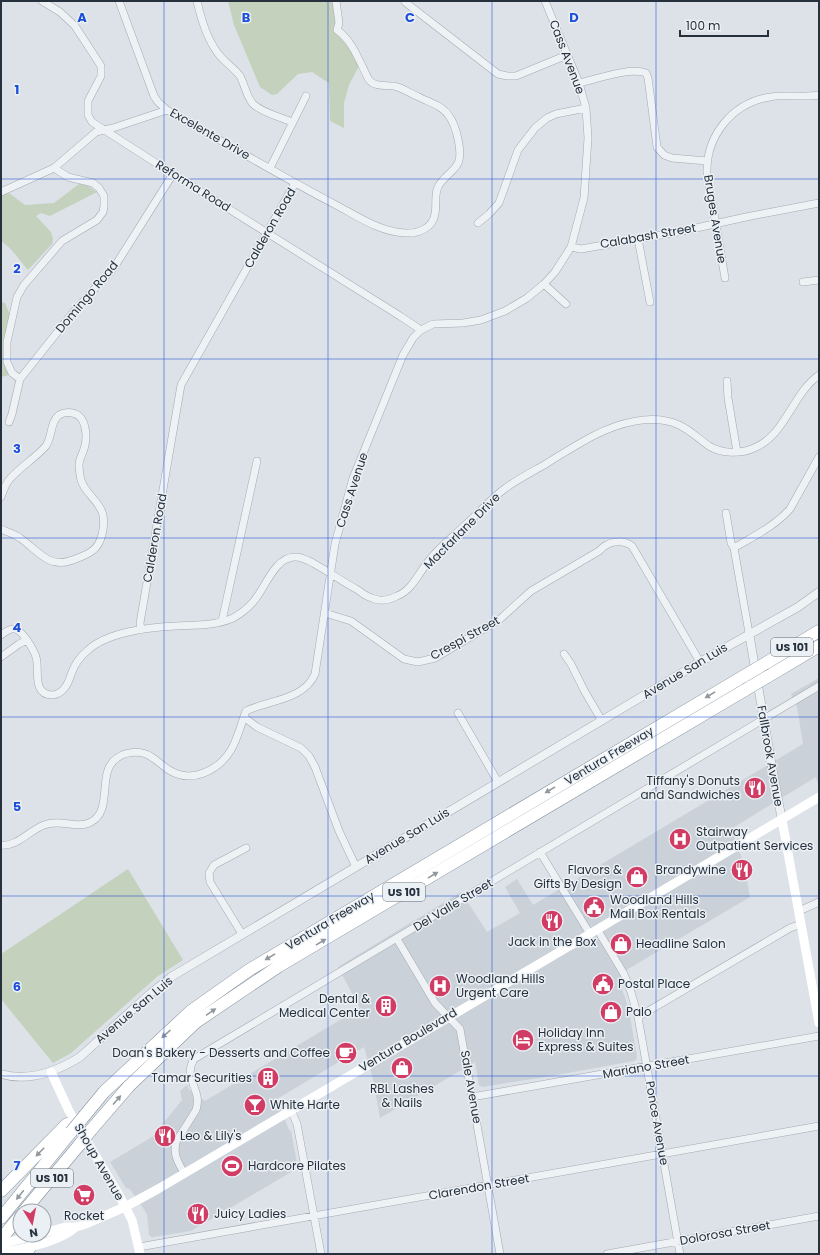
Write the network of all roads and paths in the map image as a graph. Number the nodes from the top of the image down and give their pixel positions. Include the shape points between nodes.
1 (42, 1) edge
2 (119, 1) edge
3 (197, 1) edge
4 (336, 1) edge
5 (545, 1) edge
6 (404, 2) dead end
7 (567, 55) junction
8 (580, 83) junction
9 (819, 94) edge
10 (306, 96) dead end
11 (586, 108) junction
12 (167, 110) junction
13 (292, 122) junction
14 (104, 130) junction
15 (707, 161) junction
16 (54, 168) junction
17 (270, 168) junction
18 (173, 174) junction
19 (295, 183) junction
20 (1, 192) edge
21 (819, 203) edge
22 (478, 223) dead end
23 (716, 223) junction
24 (266, 233) junction
25 (638, 239) junction
26 (571, 247) junction
27 (725, 278) dead end
28 (819, 280) edge
29 (803, 282) dead end
30 (544, 284) junction
31 (650, 302) dead end
32 (566, 304) dead end
33 (421, 330) junction
34 (819, 375) edge
35 (20, 379) junction
36 (727, 381) dead end
37 (9, 422) dead end
38 (737, 452) junction
39 (819, 457) edge
40 (257, 462) dead end
41 (1, 496) edge
42 (726, 514) dead end
43 (1, 529) edge
44 (734, 548) junction
45 (331, 574) junction
46 (819, 592) edge
47 (325, 613) junction
48 (222, 621) junction
49 (141, 630) junction
50 (819, 632) edge
51 (749, 633) junction
52 (1, 635) edge
53 (27, 640) junction
54 (819, 646) edge
55 (564, 654) dead end
56 (1, 657) edge
57 (700, 662) junction
58 (819, 686) edge
59 (458, 712) dead end
60 (245, 718) junction
61 (764, 720) junction
62 (602, 721) junction
63 (498, 782) junction
64 (819, 797) edge
65 (782, 820) junction
66 (1, 845) edge
67 (246, 848) dead end
68 (540, 852) junction
69 (356, 867) junction
70 (819, 902) edge
71 (799, 911) junction
72 (801, 924) junction
73 (593, 931) junction
74 (242, 934) junction
75 (397, 938) junction
76 (817, 996) edge
77 (449, 1016) junction
78 (638, 1017) junction
79 (819, 1023) edge
80 (819, 1036) edge
81 (647, 1066) junction
82 (51, 1072) junction
83 (1, 1074) edge
84 (472, 1097) junction
85 (291, 1110) junction
86 (819, 1126) edge
87 (69, 1128) junction
88 (662, 1154) junction
89 (184, 1173) junction
90 (488, 1186) junction
91 (1, 1192) edge
92 (31, 1203) edge
93 (125, 1207) junction
94 (819, 1216) edge
95 (314, 1217) junction
96 (1, 1218) edge
97 (12, 1226) edge
98 (76, 1227) junction
99 (52, 1231) edge
100 (4, 1235) edge
101 (12, 1241) edge
102 (678, 1241) junction
103 (1, 1244) edge
104 (28, 1250) edge
105 (139, 1251) edge
106 (1, 1253) edge
107 (321, 1254) edge
108 (500, 1254) edge
109 (608, 1254) edge
110 (680, 1254) edge

1 - 14 street, Reforma Road via 60,12 75,26 101,66 101,76 88,101 87,109 92,122
2 - 12 street, Excelente Drive via 154,96
3 - 13 street via 203,26 216,51 241,79 253,104
4 - 19 street, Calderon Road via 339,23 337,30 353,48 369,80 375,84 395,86 444,110 454,125 460,160 438,186 432,223 425,229 406,234 376,226
5 - 7 street, Cass Avenue
6 - 7 street via 498,74 516,76
7 - 8 street, Cass Avenue
8 - 11 street, Cass Avenue
8 - 15 street via 611,75 639,71 646,73 657,147 664,155 672,158
9 - 15 street, Bruges Avenue via 770,97 753,101 738,109 719,130
10 - 13 street
11 - 22 street via 556,114 535,128 518,150 499,203
11 - 26 street, Cass Avenue via 588,138 584,198
12 - 14 street
12 - 17 street, Excelente Drive
13 - 17 street
14 - 16 street via 96,132
14 - 18 street, Reforma Road
15 - 23 street, Bruges Avenue via 708,182
16 - 20 street
16 - 35 street via 68,177 93,183 100,188 104,196 104,206 97,220 62,241 24,285 17,297 7,342 7,362 12,373
17 - 19 street, Excelente Drive
18 - 24 street, Reforma Road
18 - 35 street, Domingo Road via 115,266 71,315
19 - 24 street, Calderon Road
21 - 23 street, Calabash Street
23 - 25 street, Calabash Street
23 - 27 street, Bruges Avenue
24 - 33 street, Reforma Road
24 - 49 street, Calderon Road via 181,385 140,623
25 - 26 street, Calabash Street via 581,249
25 - 31 street
26 - 30 street, Cass Avenue
28 - 29 street
30 - 32 street
30 - 33 street, Cass Avenue via 505,311 481,320 433,324
33 - 45 street, Cass Avenue via 403,355 353,478 335,544
34 - 38 street, Macfarlane Drive via 804,389 774,435 753,449
35 - 37 street, Domingo Road
36 - 38 street
38 - 45 street, Macfarlane Drive via 726,452 711,447 679,425 663,420 636,421 612,427 504,489 430,558 400,595 386,600 373,599
39 - 44 street via 790,509 775,523
40 - 48 street
41 - 43 street via 10,480 45,447 58,416 64,412 74,413 80,417 84,425 85,444 79,466 82,484 98,504 104,522 102,536 91,552 58,563 49,560 18,537
42 - 44 street, Fallbrook Avenue
44 - 51 street, Fallbrook Avenue
45 - 47 street, Cass Avenue
45 - 48 street, Macfarlane Drive via 302,558 283,560 245,610
46 - 51 street, Avenue San Luis via 798,607
47 - 57 street, Crespi Street via 351,621 404,659 418,662 435,658 499,620 531,591 599,552 604,546 610,543 627,543 632,546
47 - 60 street, Cass Avenue via 312,681 300,693 246,711
48 - 49 street, Macfarlane Drive
49 - 53 street, Macfarlane Drive via 96,643 78,661 63,691 54,694 44,692 38,683 37,658
50 -> 87 highway, Ventura Freeway / US 101, bridge via 248,970 191,1011
51 - 57 street, Avenue San Luis
51 - 61 street, Fallbrook Avenue
52 - 53 street via 16,628
53 - 56 street
92 -> 54 highway, Ventura Freeway / US 101, bridge via 129,1086 196,1022 280,966
55 - 62 street
57 - 62 street, Avenue San Luis
58 - 61 street, Del Valle Street
59 - 63 street
60 - 66 street, Cass Avenue via 232,749 213,769 189,776 176,774 147,754 125,754 111,763 102,810 93,822 79,826 51,822 8,846
60 - 69 street via 257,727 301,748 309,756
61 - 65 street, Fallbrook Avenue
61 - 68 street, Del Valle Street
62 - 63 street, Avenue San Luis
63 - 69 street, Avenue San Luis
64 - 65 main road, Ventura Boulevard
65 - 71 main road, Fallbrook Avenue
65 - 73 main road, Ventura Boulevard
67 - 74 street via 214,865 209,873 210,882
68 - 73 street, Ponce Avenue
68 - 75 street, Del Valle Street
69 - 74 street, Avenue San Luis
70 - 71 street
71 - 72 main road, Fallbrook Avenue
72 - 76 main road, Fallbrook Avenue
72 - 78 street
73 - 77 main road, Ventura Boulevard
73 - 78 street, Ponce Avenue via 624,974
74 - 82 street, Avenue San Luis via 171,977 80,1056
75 - 77 street, Sale Avenue via 435,1003
75 - 89 street, Del Valle Street via 194,1059 190,1072 198,1104 175,1147 176,1158
76 - 79 main road, Fallbrook Avenue
77 - 84 street, Sale Avenue via 459,1026 461,1033
77 - 85 main road, Ventura Boulevard
78 - 81 street, Ponce Avenue
80 - 81 street, Mariano Street
81 - 84 street, Mariano Street
81 - 88 street, Ponce Avenue
82 - 83 street, Avenue San Luis via 23,1077
82 - 93 main road, Shoup Avenue via 69,1111
84 - 90 street, Sale Avenue
85 - 89 main road, Ventura Boulevard
85 - 95 street via 297,1124
86 - 88 street, Clarendon Street
87 -> 91 highway
87 -> 96 highway, Ventura Freeway / US 101
88 - 90 street, Clarendon Street
88 - 102 street, Ponce Avenue
89 - 93 main road, Ventura Boulevard
90 - 95 street, Clarendon Street
90 - 108 street, Sale Avenue
93 - 98 main road, Ventura Boulevard
93 - 105 main road, Shoup Avenue via 132,1220
94 - 102 street, Dolorosa Street
95 - 105 street, Clarendon Street
95 - 107 street
97 - 100 highway
98 - 99 main road, Ventura Boulevard
98 - 104 main road, Ventura Boulevard via 68,1235
101 - 103 main road
102 - 109 street, Dolorosa Street
102 - 110 street, Ponce Avenue
104 - 106 main road, Ventura Boulevard

